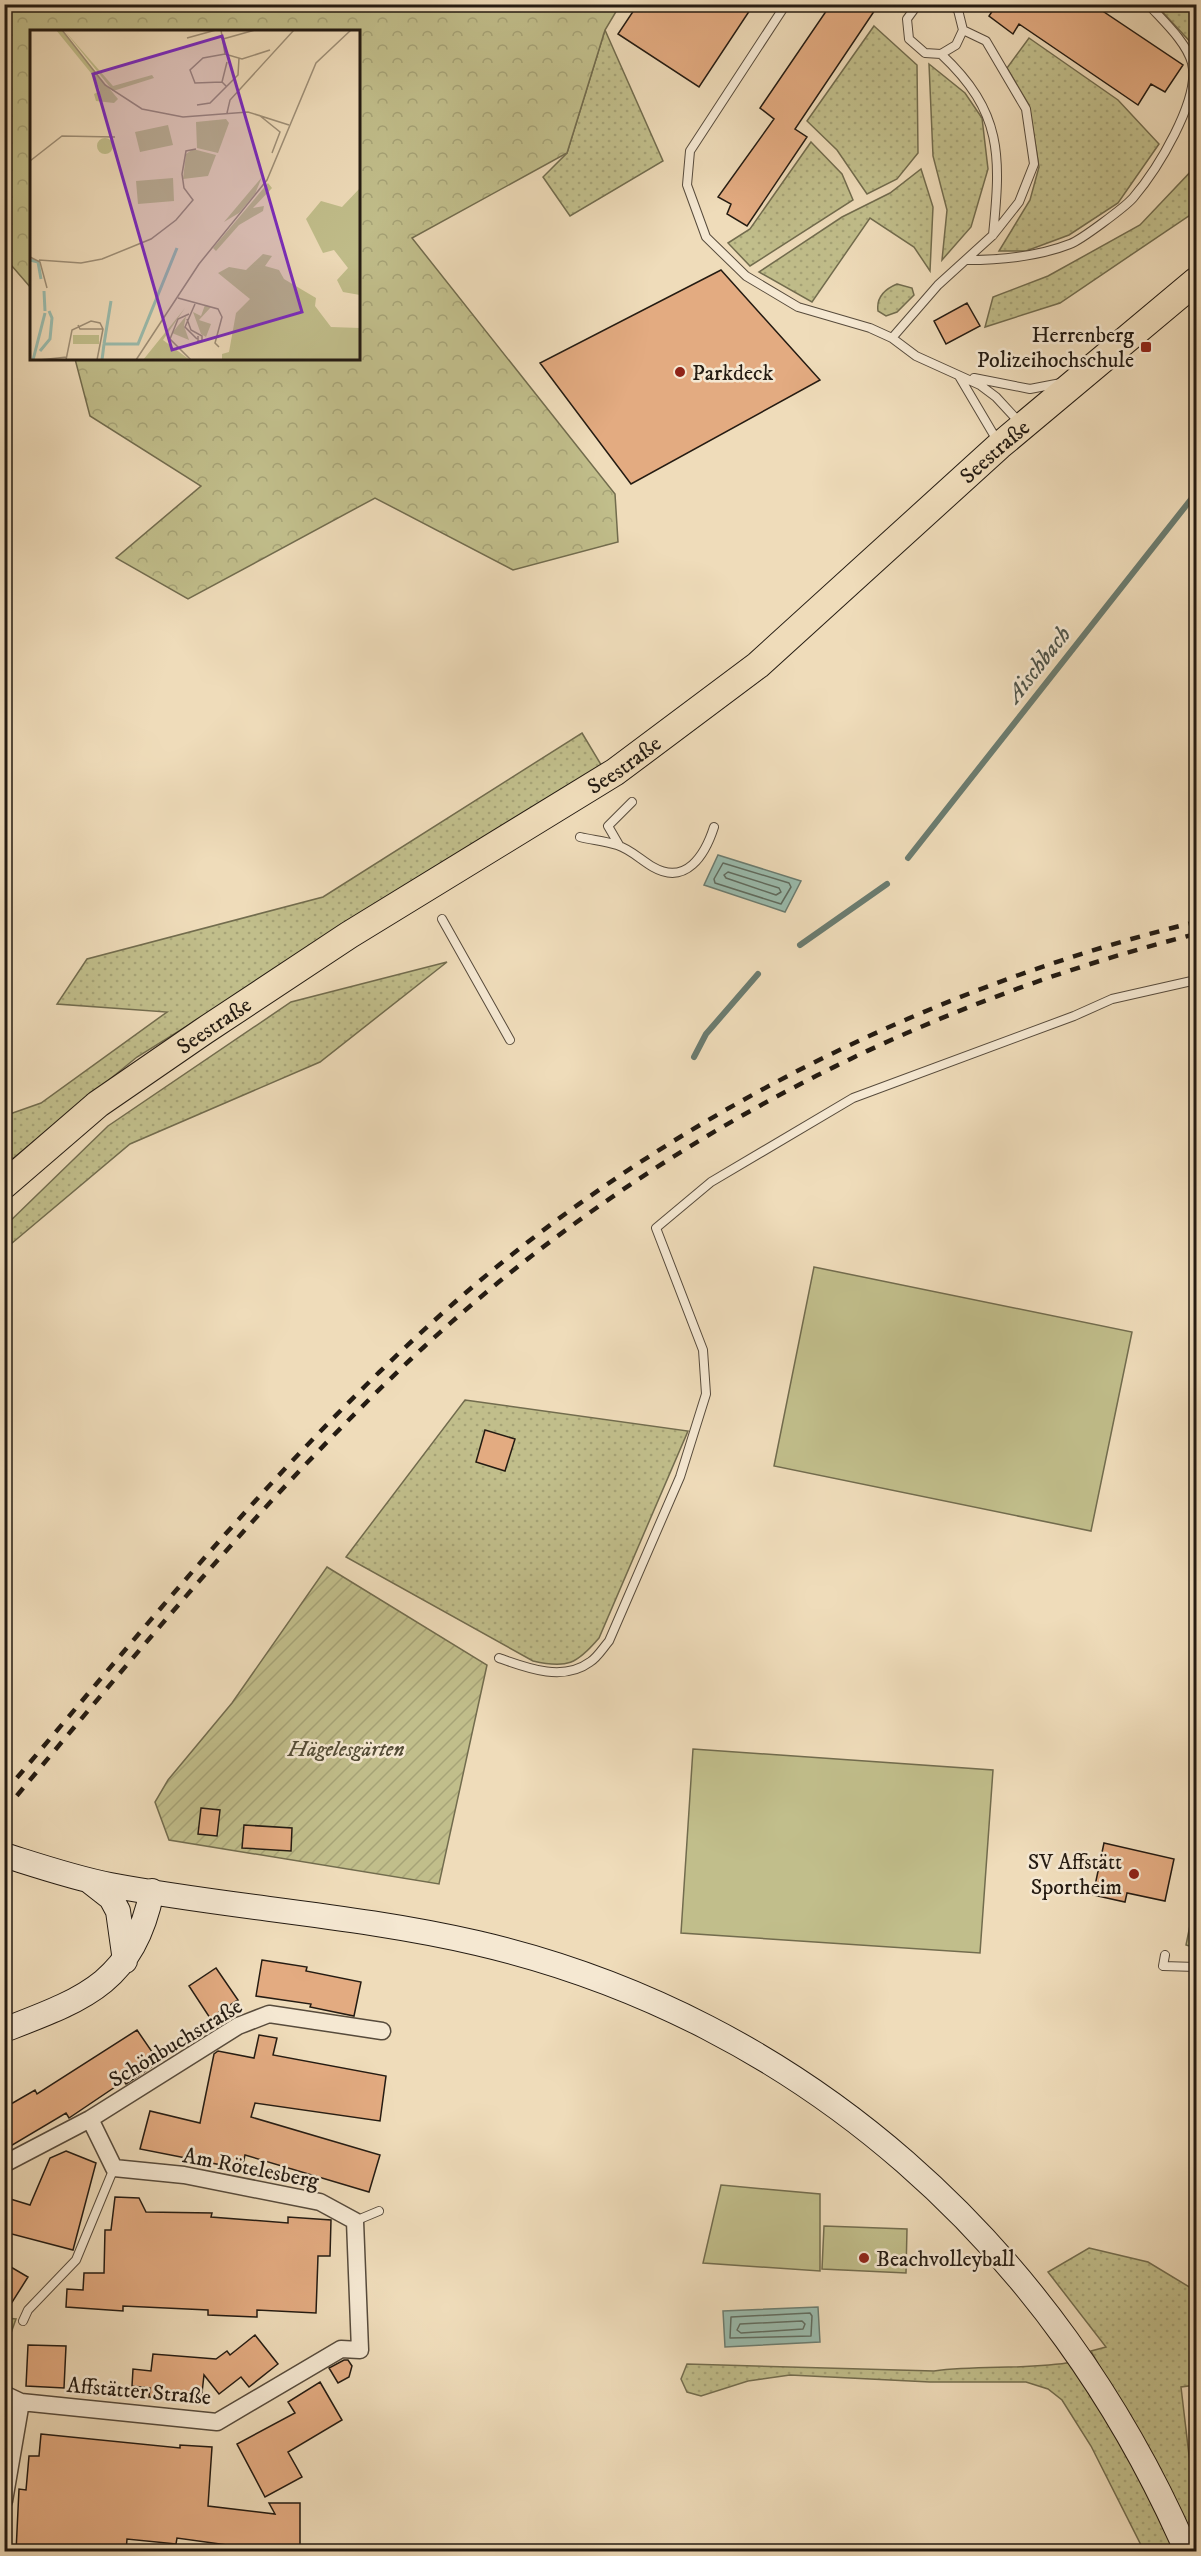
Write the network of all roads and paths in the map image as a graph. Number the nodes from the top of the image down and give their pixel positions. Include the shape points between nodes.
1 (786, 4) edge
2 (918, 4) edge
3 (950, 4) edge
4 (1148, 4) edge
5 (963, 30) junction
6 (941, 54) junction
7 (993, 235) junction
8 (967, 260) junction
9 (1197, 281) edge
10 (892, 338) junction
11 (959, 375) junction
12 (1078, 380) junction
13 (1024, 426) junction
14 (999, 446) junction
15 (632, 802) dead end
16 (714, 827) dead end
17 (580, 837) dead end
18 (619, 845) junction
19 (442, 919) dead end
20 (1197, 980) edge
21 (510, 1040) dead end
22 (4, 1185) edge
23 (499, 1658) dead end
24 (4, 1855) edge
25 (87, 1879) junction
26 (152, 1891) junction
27 (1165, 1955) dead end
28 (125, 1961) junction
29 (1197, 1967) edge
30 (4, 2030) edge
31 (382, 2031) dead end
32 (90, 2119) junction
33 (4, 2164) edge
34 (114, 2168) junction
35 (380, 2211) dead end
36 (354, 2221) junction
37 (22, 2321) dead end
38 (4, 2394) edge
39 (21, 2402) junction
40 (4, 2501) edge
41 (1187, 2552) edge

1 - 10 lane via 690,151 687,185 691,202 706,237 746,276 798,308
2 - 6 lane via 907,19 909,39 925,53
3 - 5 lane via 958,10
4 - 8 lane via 1176,36 1192,63 1191,93 1173,139 1132,199 1072,244 1011,259
5 - 6 lane via 956,45
5 - 7 lane via 986,41 1026,109 1034,164 1019,202
6 - 7 lane via 965,76 989,116 999,173
7 - 8 lane
8 - 10 lane
9 - 12 main road, Seestraße
10 - 11 lane via 916,356
11 - 12 lane via 1030,389
11 - 13 lane via 996,397
11 - 14 lane
12 - 13 main road, Seestraße
13 - 14 main road, Seestraße
14 - 22 main road, Seestraße via 758,665 615,771 349,935 98,1104
15 - 18 lane via 608,826
16 - 18 lane via 707,847 691,868 674,874 655,869
17 - 18 lane
19 - 21 lane
20 - 23 lane via 1112,999 853,1098 711,1182 656,1228 703,1350 706,1394 680,1477 609,1641 591,1662 568,1672 534,1670
24 - 25 street
25 - 26 street
25 - 28 street via 111,1898 118,1911
26 - 28 street via 144,1921
26 - 41 street via 376,1924 519,1954 639,1995 686,2017 808,2087 892,2150 967,2218 1039,2299 1082,2357 1128,2432
27 - 29 lane via 1163,1966
28 - 30 street via 110,1977 70,2004
31 - 32 street, Schönbuchstraße via 268,2014 238,2026
32 - 33 street, Schönbuchstraße
32 - 34 street
34 - 36 street, Am Rötelesberg via 184,2175 320,2202
34 - 37 lane via 76,2260
35 - 36 lane
36 - 39 street, Affstätter Straße via 360,2350 341,2349 217,2422
38 - 39 street, Affstätter Straße
39 - 40 street

